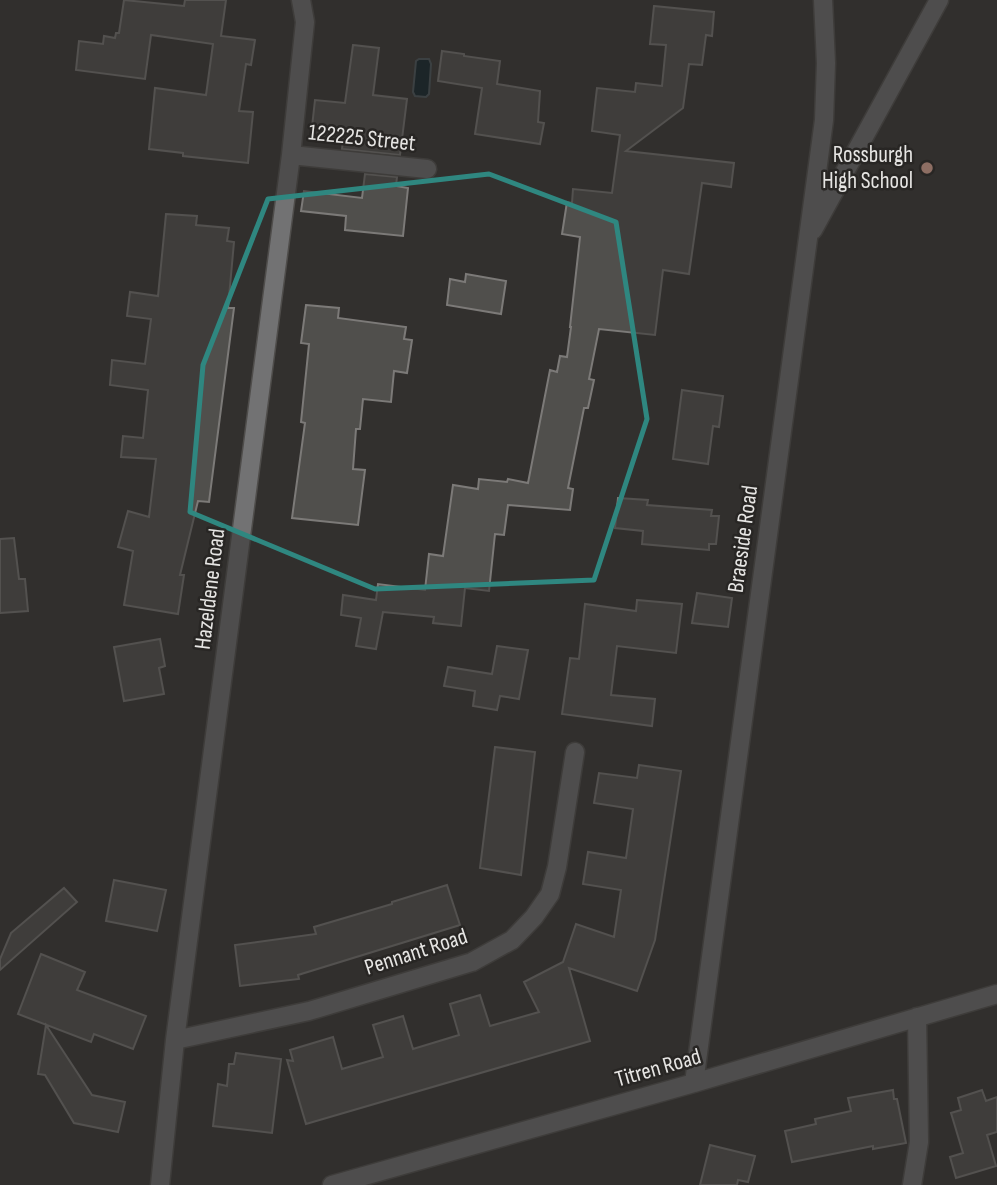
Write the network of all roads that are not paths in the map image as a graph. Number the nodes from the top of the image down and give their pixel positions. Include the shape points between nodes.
1 (301, 0) edge
2 (822, 0) edge
3 (939, 0) edge
4 (291, 155) junction
5 (427, 169) dead end
6 (808, 239) junction
7 (575, 752) dead end
8 (997, 994) edge
9 (917, 1017) junction
10 (176, 1040) junction
11 (694, 1083) junction
12 (160, 1185) edge
13 (332, 1185) edge
14 (912, 1185) edge

1 - 4 street, Hazeldene Road via 305,22
2 - 6 street, Braeside Road via 824,120
3 - 6 street
4 - 5 street, 122225 Street
4 - 10 street, Hazeldene Road
6 - 11 street, Braeside Road
7 - 10 street, Pennant Road via 550,894 512,940 472,962 309,1012
8 - 9 street, Titren Road
9 - 11 street, Titren Road
9 - 14 street via 919,1142
10 - 12 street, Hazeldene Road
11 - 13 street, Titren Road

